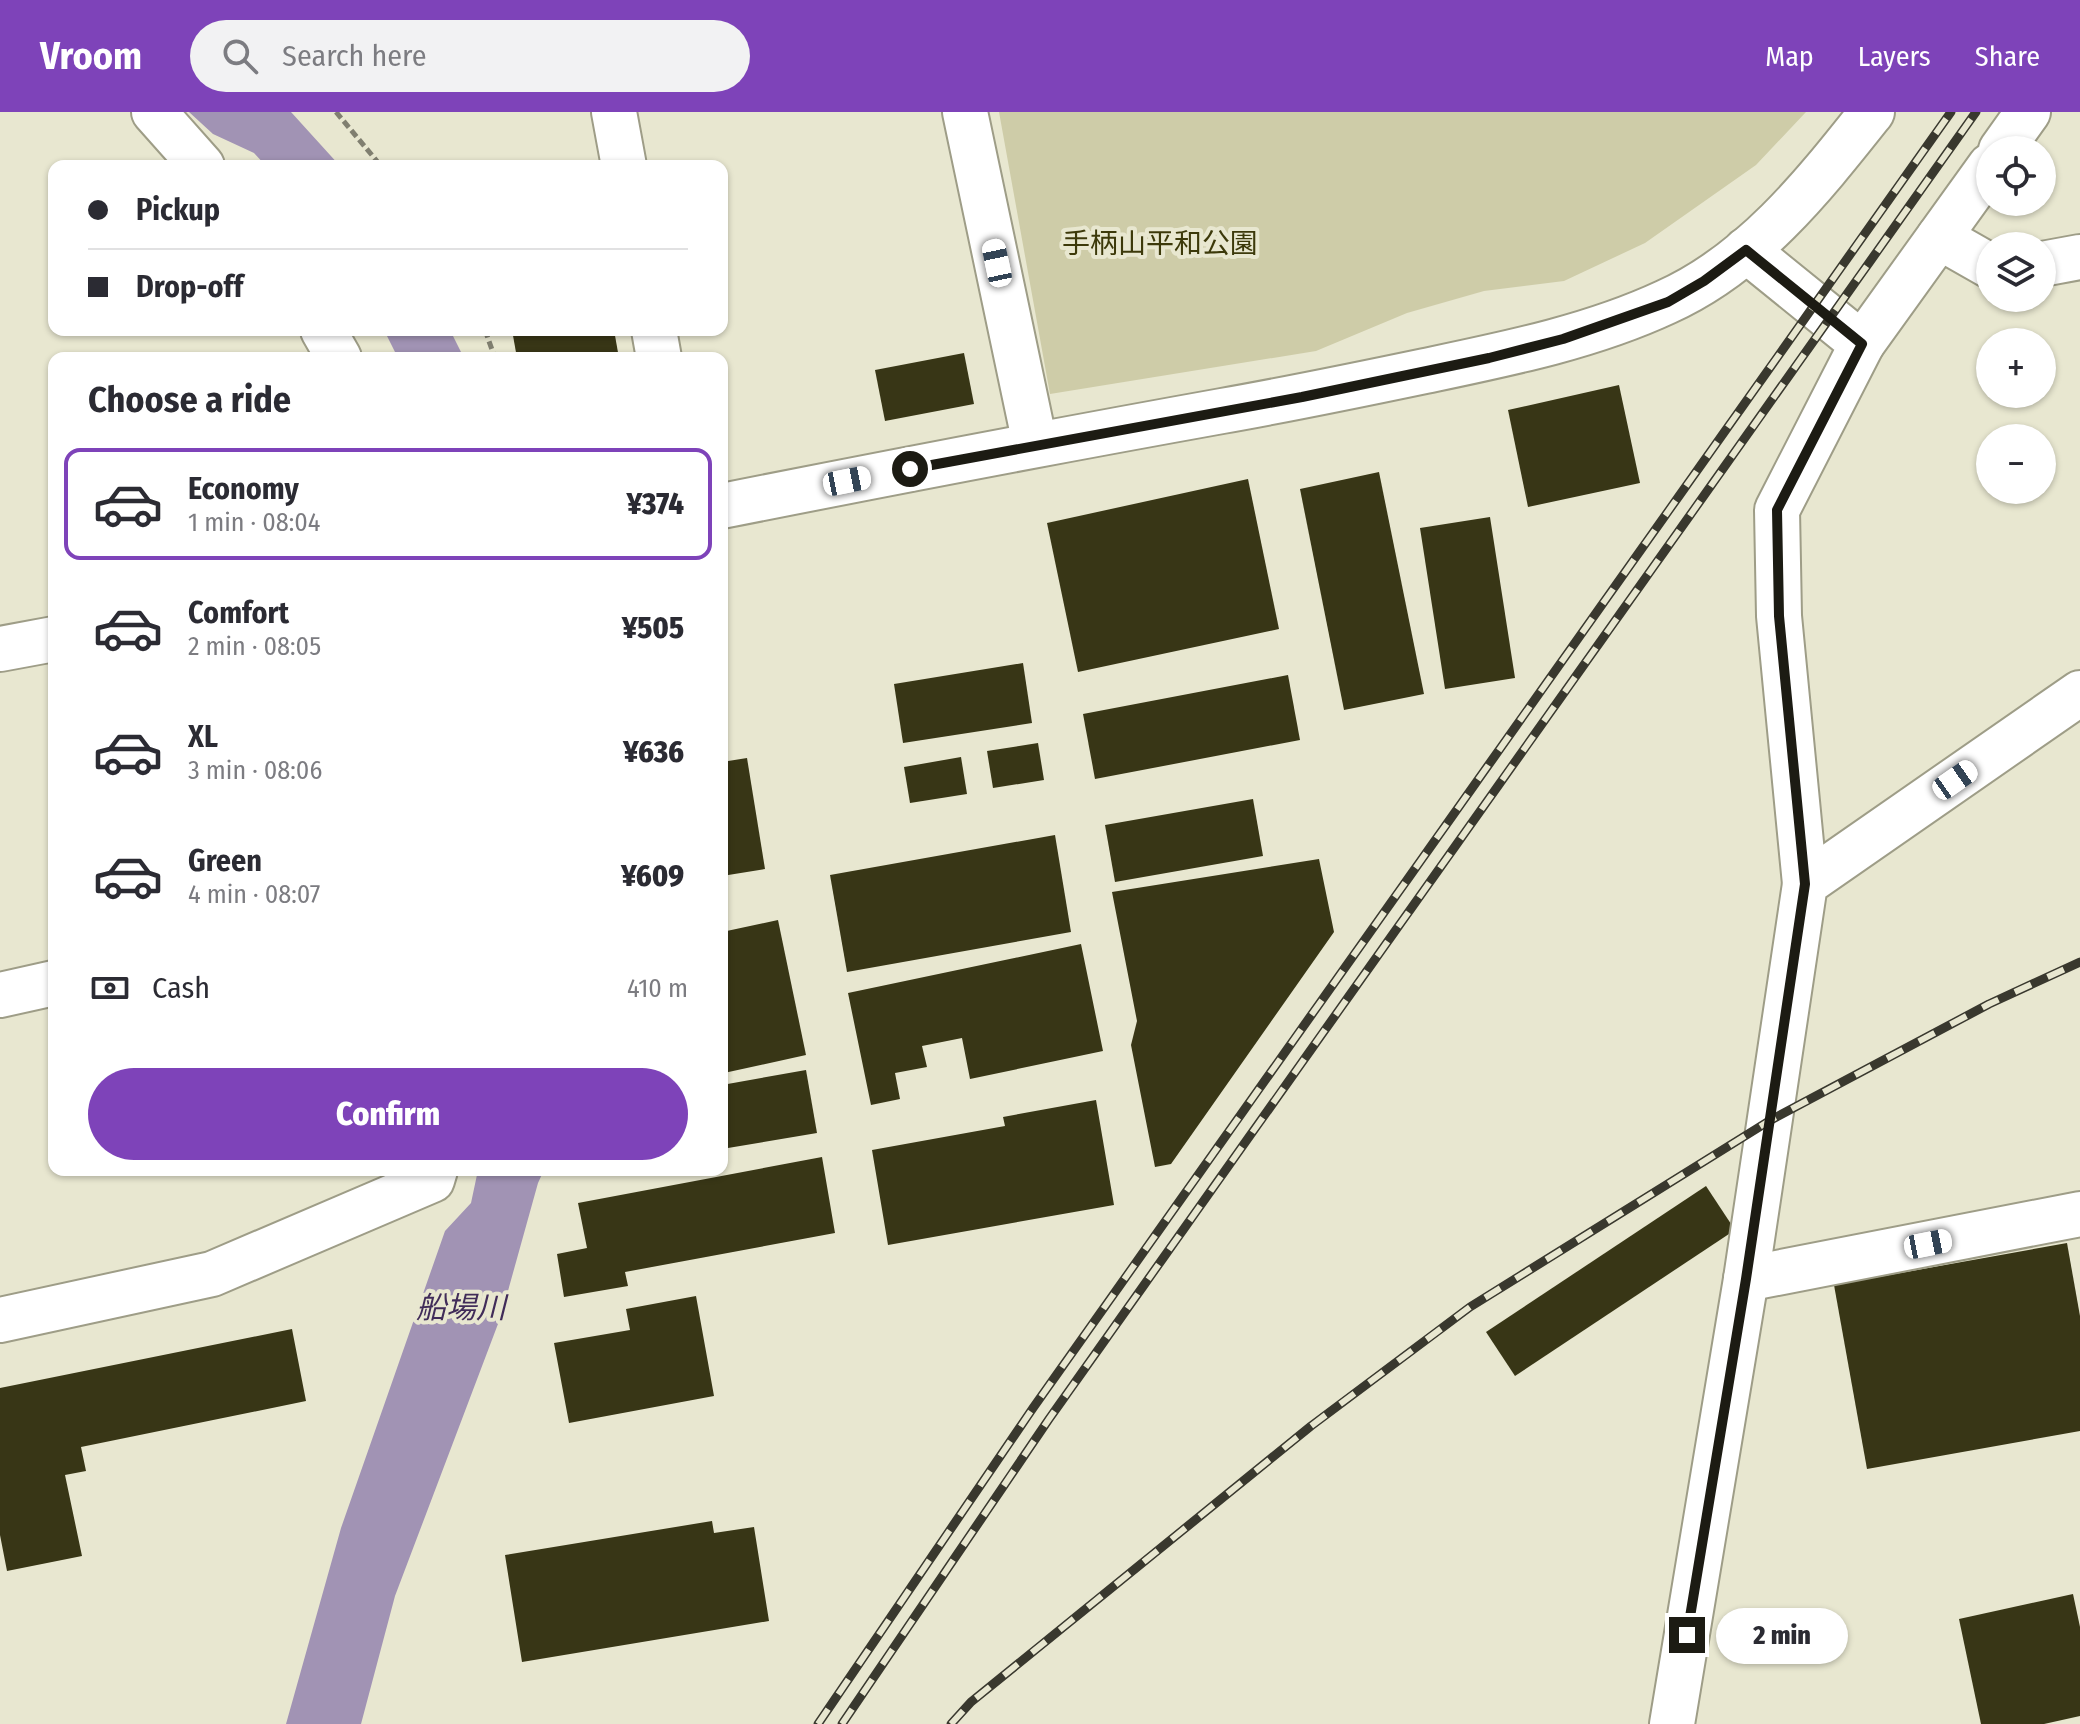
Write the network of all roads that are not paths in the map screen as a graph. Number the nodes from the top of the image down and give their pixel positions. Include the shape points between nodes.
1 (154, 112) edge
2 (614, 112) edge
3 (965, 112) edge
4 (1872, 112) edge
5 (2028, 112) edge
6 (2011, 136) edge
7 (197, 160) edge
8 (623, 160) edge
9 (1976, 185) edge
10 (1939, 237) junction
11 (1746, 250) junction
12 (2080, 257) edge
13 (1976, 258) edge
14 (2056, 261) edge
15 (1862, 344) junction
16 (1035, 444) junction
17 (728, 505) edge
18 (48, 640) edge
19 (0, 649) edge
20 (2080, 693) edge
21 (1805, 884) junction
22 (48, 984) edge
23 (0, 995) edge
24 (433, 1176) edge
25 (2080, 1214) edge
26 (1746, 1279) junction
27 (0, 1320) edge
28 (1672, 1724) edge

1 - 7 street
2 - 8 street
3 - 16 street
4 - 11 street via 1788,214
5 - 6 street
9 - 10 street
10 - 13 street
10 - 15 street
11 - 15 street
11 - 16 street via 1668,302 1563,339 1302,397
12 - 14 street
15 - 21 street via 1777,510 1779,616
16 - 17 street
18 - 19 street
20 - 21 street
21 - 26 street
22 - 23 street
24 - 27 street via 212,1274
25 - 26 street
26 - 28 street

